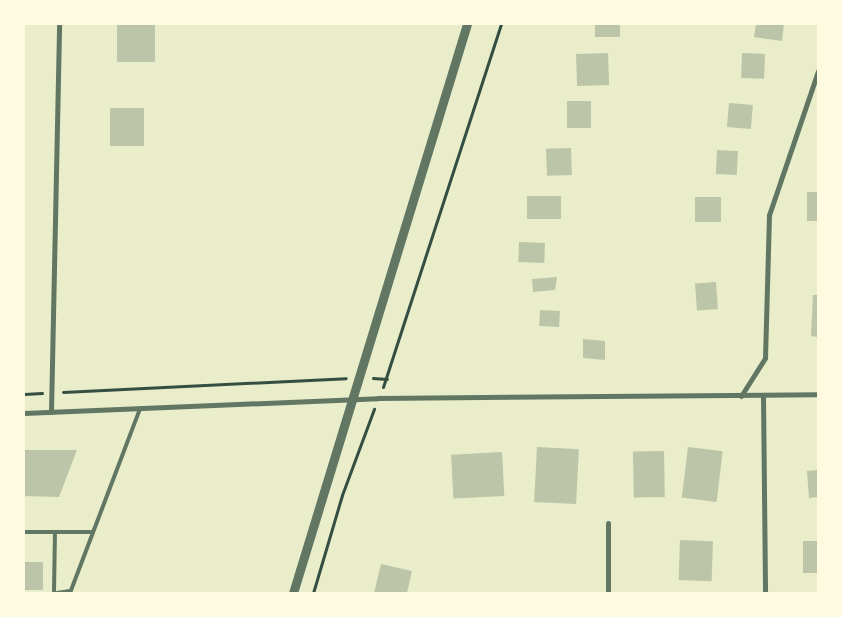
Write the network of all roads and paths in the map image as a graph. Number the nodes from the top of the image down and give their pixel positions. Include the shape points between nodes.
1 (59, 24) edge
2 (467, 24) edge
3 (501, 24) edge
4 (818, 70) edge
5 (359, 378) junction
6 (387, 379) junction
7 (51, 392) junction
8 (24, 394) edge
9 (818, 394) edge
10 (741, 396) junction
11 (763, 396) junction
12 (378, 398) junction
13 (353, 399) junction
14 (140, 409) junction
15 (51, 412) junction
16 (24, 413) edge
17 (608, 523) dead end
18 (24, 532) edge
19 (55, 532) junction
20 (93, 532) junction
21 (70, 592) edge
22 (55, 593) edge
23 (293, 593) edge
24 (313, 593) edge
25 (608, 593) edge
26 (765, 593) edge

1 - 7 street
2 - 5 street
3 - 6 path
4 - 10 street via 768,215 765,358
5 - 6 path
5 - 7 path
5 - 13 street
6 - 12 path
7 - 8 path
7 - 15 street
9 - 11 street
10 - 11 street
10 - 12 street
11 - 26 street
12 - 13 street
12 - 24 path via 342,495
13 - 14 street
13 - 23 street
14 - 15 street
14 - 20 lane
15 - 16 street
17 - 25 street
18 - 19 lane
19 - 20 lane
19 - 22 lane
20 - 21 lane
21 - 22 lane

